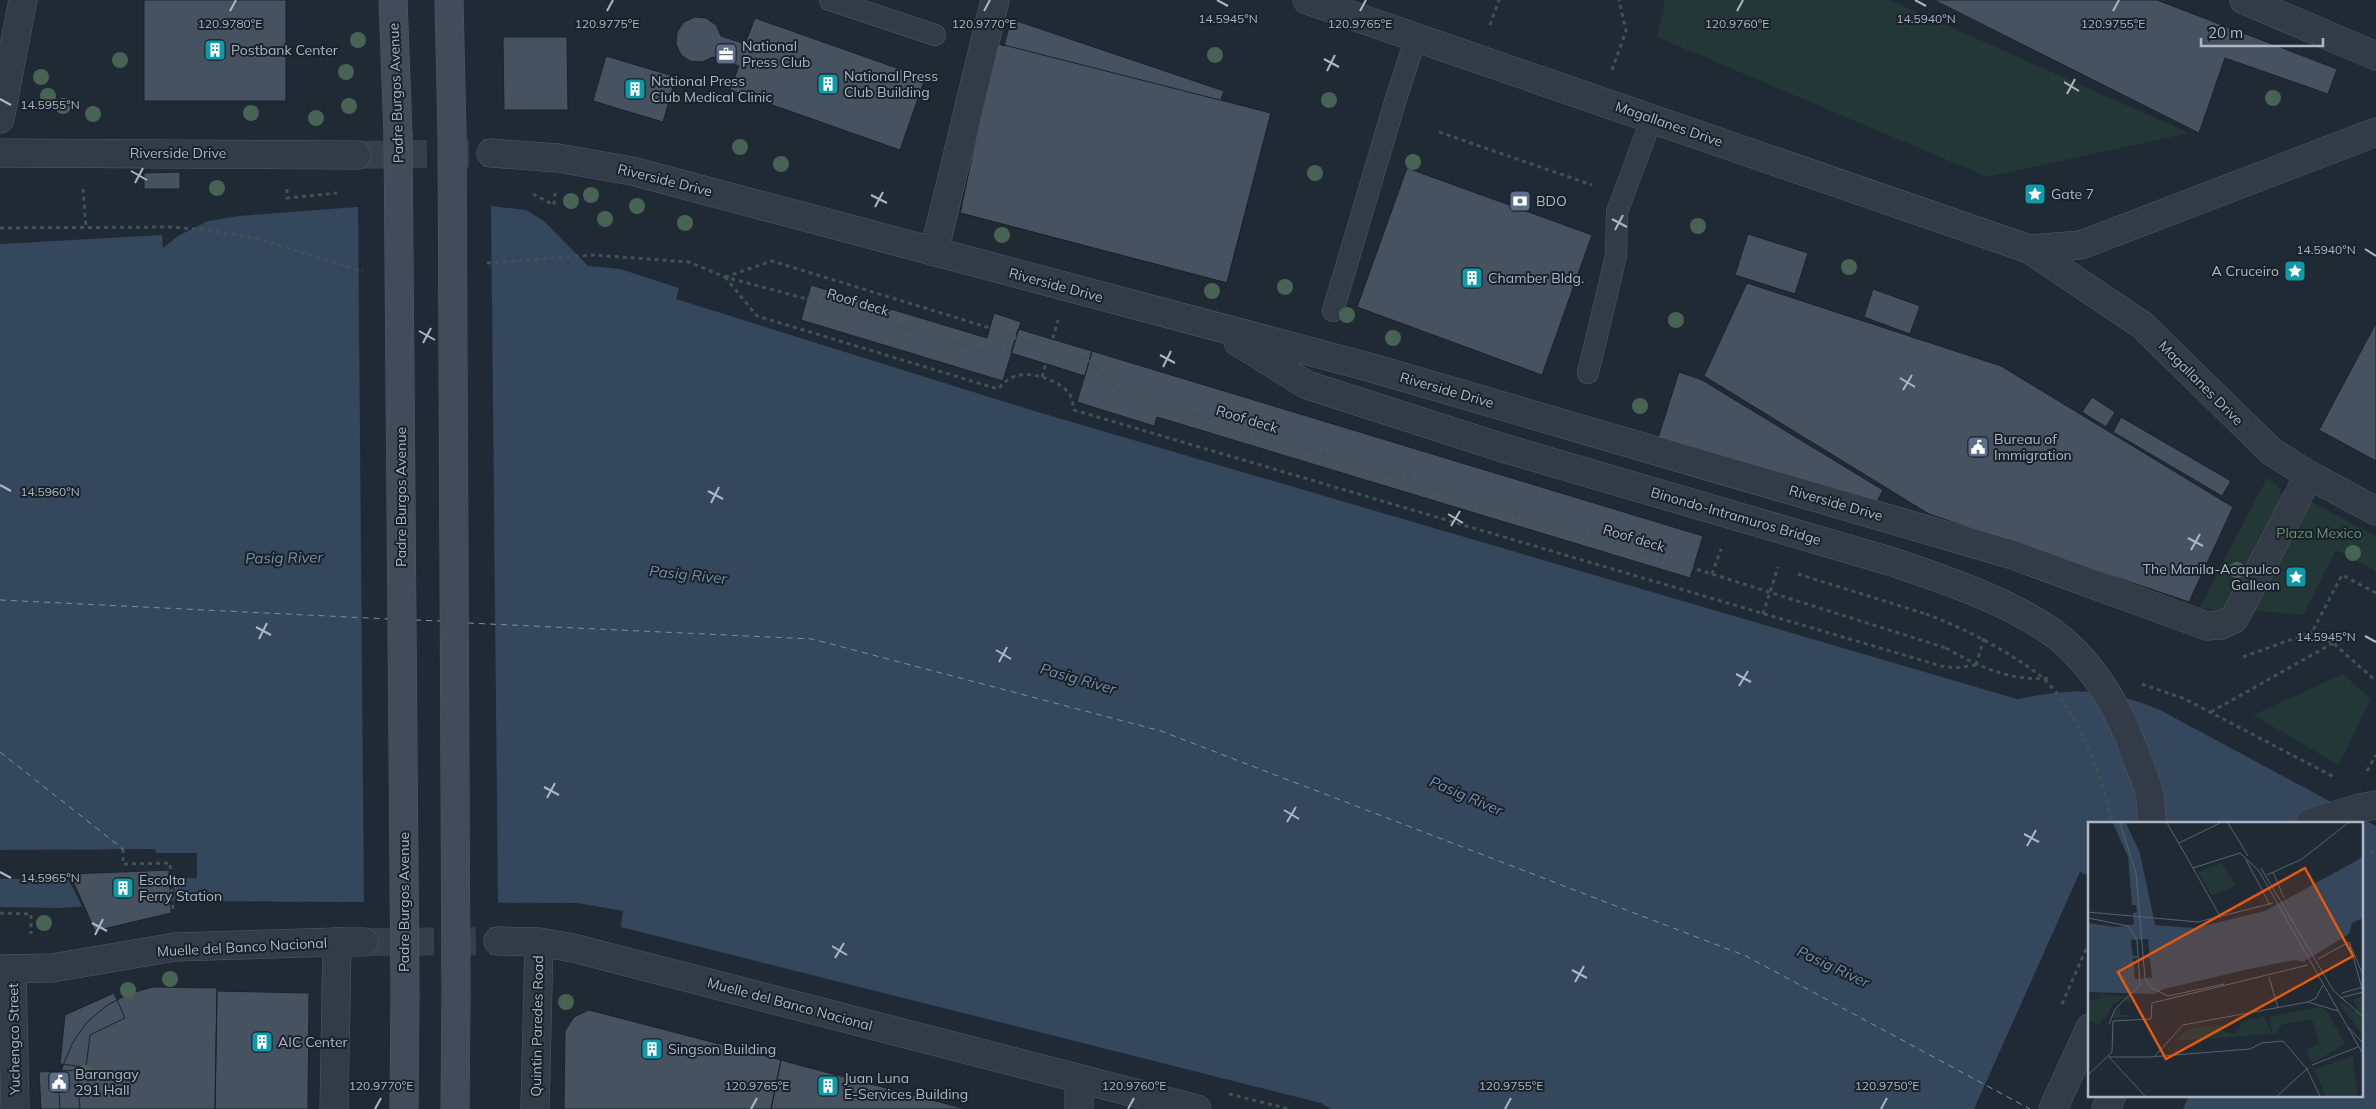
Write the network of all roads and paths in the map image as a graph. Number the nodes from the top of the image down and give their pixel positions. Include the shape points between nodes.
1 (23, 0) edge
2 (393, 0) edge
3 (449, 0) edge
4 (830, 0) edge
5 (994, 0) edge
6 (1307, 0) edge
7 (1620, 0) edge
8 (2244, 0) edge
9 (935, 35) dead end
10 (1416, 37) junction
11 (2376, 56) edge
12 (1602, 101) junction
13 (1652, 118) junction
14 (0, 119) edge
15 (1439, 132) dead end
16 (2376, 132) edge
17 (491, 152) tunnel mouth
18 (0, 153) edge
19 (357, 155) tunnel mouth
20 (1592, 186) dead end
21 (83, 188) dead end
22 (340, 192) dead end
23 (531, 193) dead end
24 (287, 198) dead end
25 (554, 205) dead end
26 (0, 228) edge
27 (86, 228) junction
28 (2029, 249) junction
29 (934, 252) junction
30 (492, 263) dead end
31 (358, 270) dead end
32 (725, 277) junction
33 (1333, 310) dead end
34 (1213, 327) junction
35 (1015, 338) junction
36 (1052, 339) dead end
37 (1588, 373) dead end
38 (1042, 378) junction
39 (2309, 475) junction
40 (2376, 511) edge
41 (1728, 552) dead end
42 (1778, 567) dead end
43 (1795, 573) dead end
44 (1712, 574) junction
45 (2376, 593) edge
46 (1763, 614) junction
47 (2312, 632) junction
48 (2334, 643) junction
49 (2243, 657) dead end
50 (2376, 681) edge
51 (2340, 780) dead end
52 (2376, 805) edge
53 (2112, 822) edge
54 (2152, 822) edge
55 (2313, 822) edge
56 (123, 849) dead end
57 (0, 913) edge
58 (31, 914) dead end
59 (498, 941) tunnel mouth
60 (337, 942) junction
61 (364, 942) tunnel mouth
62 (539, 942) junction
63 (175, 947) junction
64 (6, 969) edge
65 (2088, 1032) edge
66 (1079, 1079) junction
67 (2112, 1096) edge
68 (15, 1109) edge
69 (334, 1109) edge
70 (404, 1109) edge
71 (455, 1109) edge
72 (535, 1109) edge
73 (1078, 1109) edge
74 (1197, 1109) edge
75 (2053, 1109) edge
76 (2106, 1109) edge

1 - 14 street
2 - 70 main road, Padre Burgos Avenue, bridge via 398,134
3 - 71 main road, bridge
4 - 9 lane
5 - 29 street
6 - 10 street, Magallanes Drive
7 - 12 path via 1626,31
8 - 11 street
10 - 12 street, Magallanes Drive
10 - 33 lane
12 - 13 street, Magallanes Drive
13 - 28 street, Magallanes Drive
13 - 37 lane via 1617,212 1616,256
15 - 20 path
16 - 28 street, Magallanes Drive via 2081,245
17 - 29 street, Riverside Drive via 558,158 632,171
18 - 19 street, Riverside Drive
21 - 27 path
22 - 24 path
23 - 25 path
26 - 27 path
27 - 31 path via 205,230 255,238
28 - 39 street, Magallanes Drive via 2142,325 2272,452
29 - 34 street, Riverside Drive
30 - 32 path, Roof deck via 593,255 689,262
32 - 35 path, Roof deck, bridge via 762,285 985,352
32 - 35 path via 772,260
32 - 38 path via 757,316 998,389 1014,376
34 - 39 street, Riverside Drive via 1372,368 2014,555 2207,626 2221,625 2234,619
34 - 54 street, Binondo-Intramuros Bridge, bridge via 1307,385 1503,448 1893,562 1953,582 2014,611 2050,631 2082,660 2110,698 2129,736 2150,794
35 - 44 path, Roof deck, bridge via 1089,361 1118,391
36 - 38 path
38 - 46 path via 1068,392 1074,410
39 - 40 street, Magallanes Drive
41 - 44 path via 1720,549
42 - 46 path
43 - 53 path, bridge via 1961,628 2039,674 2066,704 2084,737
44 - 46 path, Roof deck, bridge via 1946,648 1976,666 1940,666
45 - 47 path via 2342,575
47 - 48 path
47 - 49 path
48 - 50 path
48 - 51 path via 2210,712
52 - 55 street
56 - 63 path via 123,864 170,863
57 - 58 path
59 - 62 street, Muelle del Banco Nacional
60 - 61 street, Muelle del Banco Nacional
60 - 63 street, Muelle del Banco Nacional
60 - 69 street
62 - 66 street, Muelle del Banco Nacional via 610,957
62 - 72 street, Quintin Paredes Road
63 - 64 street, Muelle del Banco Nacional via 52,968
64 - 68 street, Yuchengco Street
65 - 75 street
66 - 73 street
66 - 74 street, Muelle del Banco Nacional
67 - 76 street

